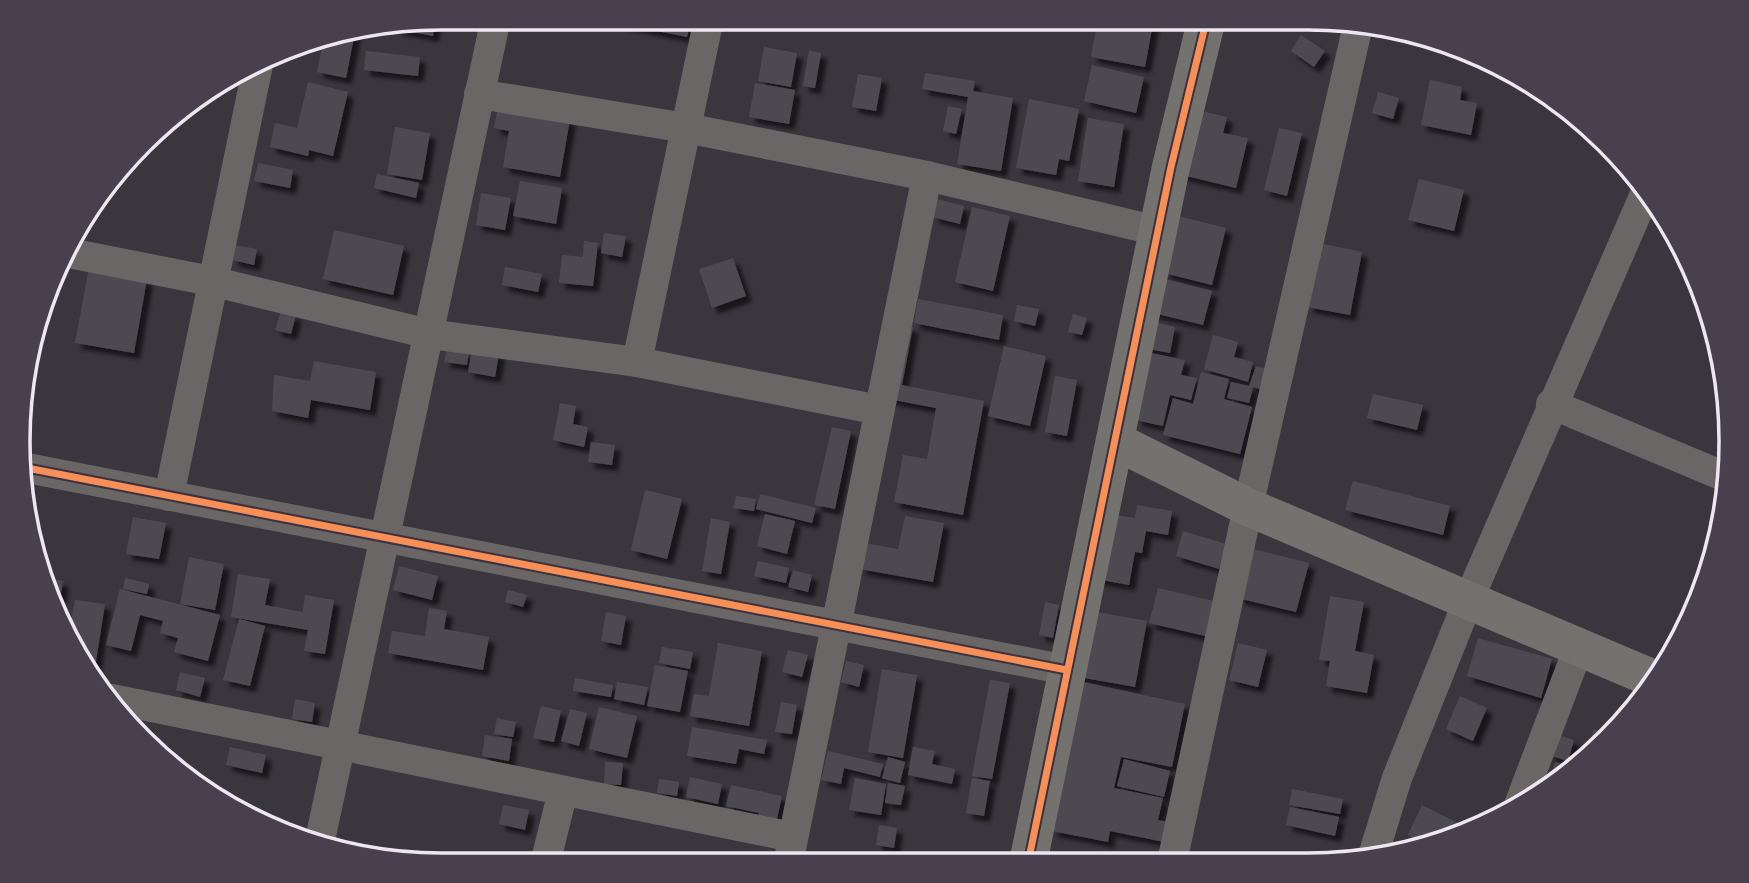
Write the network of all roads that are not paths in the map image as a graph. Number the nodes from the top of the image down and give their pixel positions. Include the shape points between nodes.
1 (493, 30) edge
2 (706, 30) edge
3 (1204, 30) edge
4 (1356, 33) edge
5 (256, 74) edge
6 (479, 94) junction
7 (686, 128) junction
8 (927, 176) junction
9 (1641, 201) edge
10 (1158, 231) junction
11 (75, 254) edge
12 (211, 281) junction
13 (429, 334) junction
14 (637, 362) junction
15 (1551, 404) junction
16 (879, 411) junction
17 (1115, 442) junction
18 (31, 469) edge
19 (1718, 474) edge
20 (169, 496) junction
21 (1248, 507) junction
22 (386, 539) junction
23 (1468, 601) junction
24 (835, 627) junction
25 (1579, 648) junction
26 (1068, 670) junction
27 (1646, 676) edge
28 (128, 708) edge
29 (342, 746) junction
30 (563, 791) junction
31 (1524, 791) edge
32 (321, 835) edge
33 (1376, 847) edge
34 (790, 850) edge
35 (548, 853) edge
36 (1030, 853) edge
37 (1174, 853) edge

1 - 6 street
2 - 7 street
3 - 10 street
4 - 21 street
5 - 12 street
6 - 7 street
6 - 13 street
7 - 8 street
7 - 14 street
8 - 10 street
8 - 16 street
9 - 15 street
10 - 17 street
11 - 12 street
12 - 13 street
12 - 20 street
13 - 14 street
13 - 22 street
14 - 16 street
15 - 19 street
15 - 23 street
16 - 24 street
17 - 21 street
17 - 26 street
18 - 20 street
20 - 22 street
21 - 23 street
21 - 37 street
22 - 24 street
22 - 29 street
23 - 25 street
23 - 33 street via 1397,778
24 - 26 street
24 - 34 street
25 - 27 street
25 - 31 street
26 - 36 street
28 - 29 street
29 - 30 street
29 - 32 street
30 - 34 street
30 - 35 street

